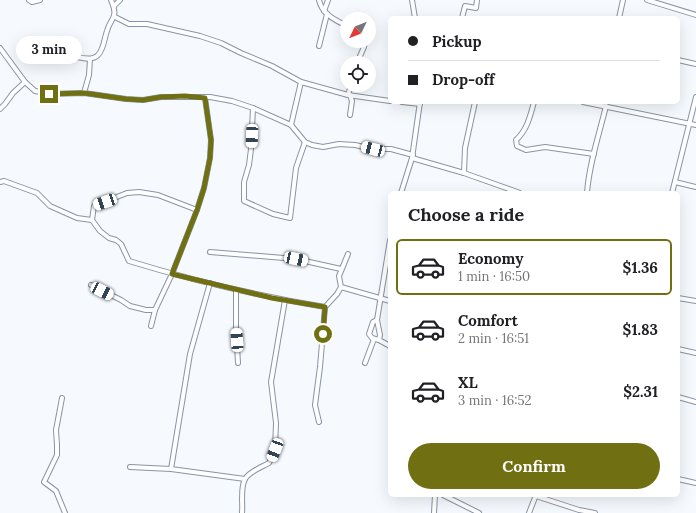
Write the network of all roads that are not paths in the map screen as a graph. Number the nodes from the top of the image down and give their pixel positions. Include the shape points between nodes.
1 (29, 0) edge
2 (40, 0) edge
3 (111, 0) edge
4 (120, 0) edge
5 (319, 0) edge
6 (328, 0) edge
7 (412, 0) edge
8 (415, 0) edge
9 (477, 0) edge
10 (623, 0) edge
11 (647, 0) edge
12 (659, 2) edge
13 (114, 6) junction
14 (413, 6) junction
15 (326, 12) junction
16 (696, 15) edge
17 (415, 16) edge
18 (462, 16) edge
19 (619, 16) edge
20 (115, 17) junction
21 (340, 23) edge
22 (319, 46) dead end
23 (0, 48) edge
24 (57, 50) dead end
25 (90, 58) junction
26 (680, 60) edge
27 (696, 64) edge
28 (25, 82) junction
29 (302, 82) junction
30 (350, 92) edge
31 (84, 93) junction
32 (349, 95) junction
33 (696, 97) edge
34 (205, 98) junction
35 (388, 100) edge
36 (420, 104) edge
37 (475, 104) edge
38 (533, 104) edge
39 (601, 104) edge
40 (606, 106) junction
41 (253, 108) junction
42 (0, 109) edge
43 (350, 115) dead end
44 (689, 123) junction
45 (290, 126) junction
46 (696, 126) edge
47 (305, 142) junction
48 (594, 154) junction
49 (412, 156) junction
50 (464, 173) junction
51 (0, 182) edge
52 (675, 182) junction
53 (696, 187) edge
54 (402, 191) edge
55 (514, 191) edge
56 (587, 191) edge
57 (673, 191) edge
58 (197, 210) junction
59 (92, 220) junction
60 (210, 252) dead end
61 (388, 253) edge
62 (348, 254) dead end
63 (341, 269) junction
64 (172, 274) junction
65 (210, 283) junction
66 (91, 285) dead end
67 (341, 287) junction
68 (236, 290) junction
69 (680, 298) edge
70 (381, 299) junction
71 (285, 300) junction
72 (388, 301) edge
73 (696, 301) edge
74 (325, 307) junction
75 (155, 310) junction
76 (377, 320) junction
77 (151, 326) dead end
78 (376, 340) junction
79 (388, 345) edge
80 (680, 349) edge
81 (696, 353) edge
82 (365, 362) dead end
83 (238, 363) dead end
84 (62, 398) dead end
85 (680, 398) edge
86 (696, 402) edge
87 (319, 422) dead end
88 (130, 467) dead end
89 (171, 469) junction
90 (245, 479) junction
91 (680, 479) edge
92 (696, 483) edge
93 (436, 497) edge
94 (447, 497) edge
95 (536, 497) edge
96 (539, 497) edge
97 (65, 513) edge
98 (242, 513) edge
99 (434, 513) edge
100 (479, 513) edge
101 (529, 513) edge
102 (595, 513) edge

1 - 2 street
3 - 13 street
4 - 13 street
5 - 15 street via 320,7
6 - 15 street
7 - 14 street
8 - 14 street
9 - 18 street via 476,8 465,6
10 - 19 street
11 - 12 street
12 - 16 street
13 - 20 street
14 - 17 street
15 - 21 street
15 - 22 street
20 - 25 street via 98,55
20 - 29 street via 129,24 147,24 221,43
23 - 28 street
24 - 25 street via 72,56
25 - 31 street
26 - 27 street
28 - 31 street via 35,91 49,94
28 - 42 street
29 - 32 street
29 - 45 street
30 - 32 street
31 - 34 street via 143,100 169,97
32 - 35 street
32 - 43 street via 352,101
33 - 44 street
34 - 41 street via 232,101
34 - 58 street via 211,140 210,158
36 - 49 street
37 - 50 street via 465,148
38 - 48 street via 523,134 516,140 517,146 526,150 544,147
39 - 40 street
40 - 44 street
40 - 48 street
41 - 45 street
41 - 47 street via 250,165 244,182 244,201 273,214 290,218 296,168
44 - 46 street
44 - 52 street
45 - 47 street
47 - 49 street via 323,147 355,145
48 - 56 street
49 - 50 street
49 - 54 street
50 - 55 street
51 - 59 street via 4,181 37,194 50,206 77,218
52 - 53 street
52 - 57 street
58 - 59 street via 158,195 127,193 94,206
58 - 64 street
59 - 64 street via 100,231 121,244 129,261
60 - 63 street via 296,259
61 - 70 street
62 - 63 street
63 - 67 street
64 - 65 street
64 - 75 street
65 - 68 street
65 - 89 street via 190,354
66 - 75 street via 130,306
67 - 70 street
67 - 74 street
68 - 71 street
68 - 83 street
69 - 73 street
70 - 72 street
70 - 76 street
71 - 74 street
71 - 90 street via 271,382 276,423 275,450 270,464
74 - 87 street via 315,405
75 - 77 street
76 - 78 street via 380,335
76 - 78 street via 373,322 369,334
78 - 79 street
78 - 82 street
80 - 81 street
84 - 97 street via 56,430 57,455 44,482 56,491
85 - 86 street
88 - 89 street
89 - 90 street
90 - 98 street
91 - 92 street
93 - 99 street
94 - 100 street
95 - 101 street
96 - 102 street

